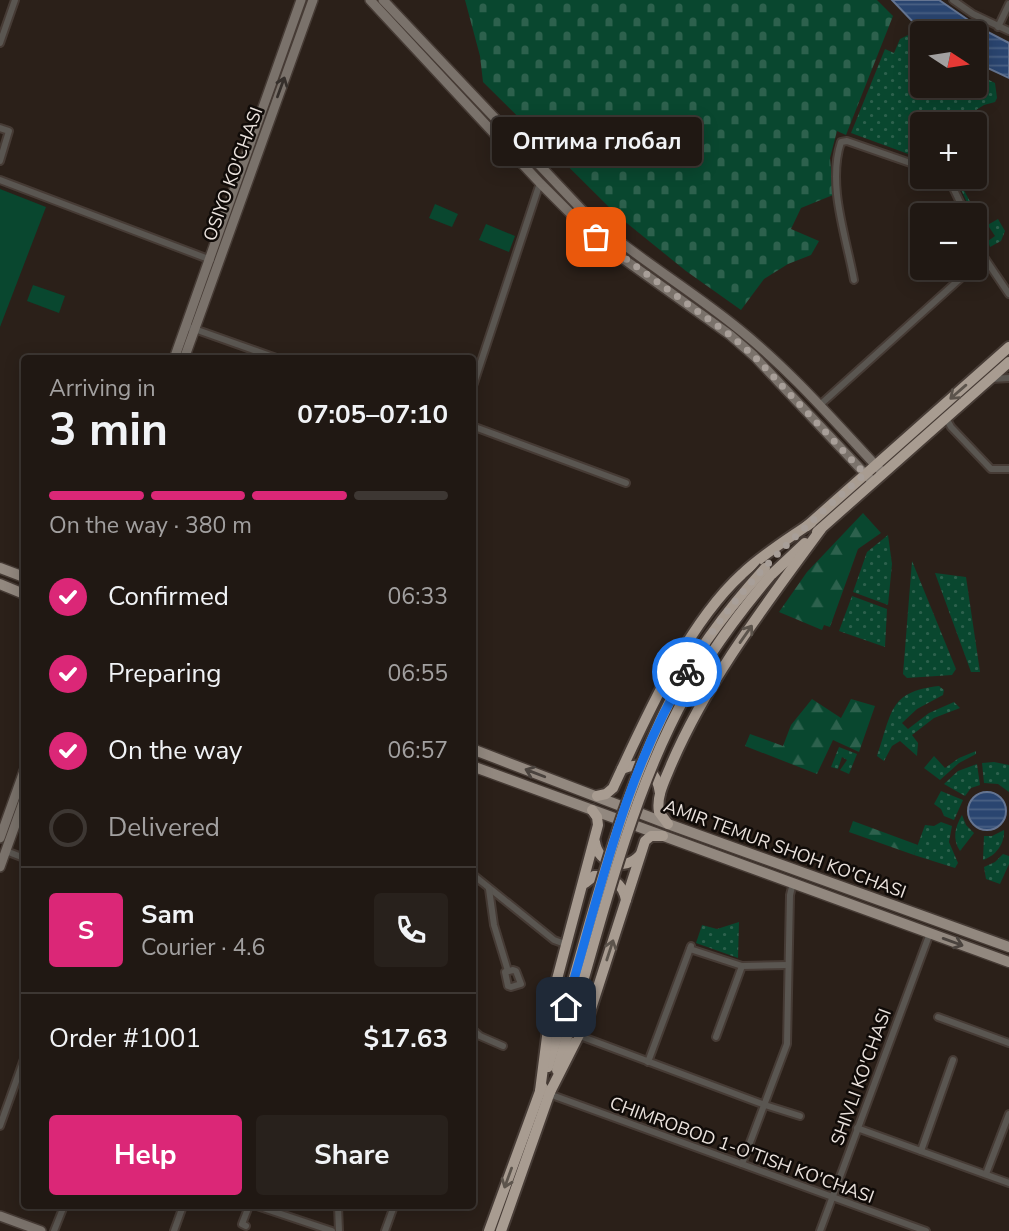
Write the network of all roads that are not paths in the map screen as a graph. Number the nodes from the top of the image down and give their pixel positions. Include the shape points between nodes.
1 (15, 0) edge
2 (301, 0) edge
3 (313, 0) edge
4 (370, 0) edge
5 (383, 0) edge
6 (953, 0) edge
7 (1009, 4) edge
8 (998, 27) junction
9 (1009, 31) edge
10 (0, 43) edge
11 (0, 128) edge
12 (0, 161) edge
13 (910, 163) edge
14 (0, 180) edge
15 (540, 183) junction
16 (214, 261) junction
17 (987, 261) edge
18 (854, 280) dead end
19 (959, 280) edge
20 (1009, 294) edge
21 (190, 327) junction
22 (1009, 347) edge
23 (176, 355) edge
24 (185, 355) edge
25 (268, 355) edge
26 (1009, 362) edge
27 (476, 377) edge
28 (1009, 378) edge
29 (989, 379) junction
30 (821, 404) junction
31 (946, 418) junction
32 (476, 427) edge
33 (1009, 469) edge
34 (879, 470) junction
35 (865, 474) junction
36 (626, 483) dead end
37 (873, 483) junction
38 (811, 523) junction
39 (821, 529) junction
40 (0, 568) edge
41 (768, 572) junction
42 (21, 577) edge
43 (0, 584) edge
44 (21, 593) edge
45 (640, 729) junction
46 (679, 748) junction
47 (476, 751) edge
48 (476, 766) edge
49 (622, 769) junction
50 (21, 779) edge
51 (660, 793) junction
52 (597, 796) junction
53 (21, 808) edge
54 (592, 810) junction
55 (668, 824) junction
56 (1, 831) edge
57 (663, 836) junction
58 (594, 839) junction
59 (6, 851) junction
60 (640, 854) junction
61 (21, 857) edge
62 (0, 867) edge
63 (476, 878) edge
64 (793, 883) junction
65 (583, 886) junction
66 (488, 889) junction
67 (626, 900) junction
68 (896, 906) junction
69 (891, 919) junction
70 (930, 933) junction
71 (565, 944) junction
72 (1009, 947) edge
73 (1009, 962) edge
74 (788, 965) junction
75 (742, 966) junction
76 (508, 971) dead end
77 (938, 1017) dead end
78 (476, 1032) edge
79 (583, 1037) junction
80 (716, 1037) dead end
81 (1009, 1044) edge
82 (503, 1046) dead end
83 (953, 1060) dead end
84 (648, 1062) junction
85 (21, 1067) edge
86 (545, 1093) junction
87 (765, 1105) junction
88 (1009, 1114) edge
89 (800, 1116) dead end
90 (0, 1125) edge
91 (857, 1128) junction
92 (921, 1151) junction
93 (742, 1164) junction
94 (986, 1174) junction
95 (1009, 1183) edge
96 (833, 1198) junction
97 (63, 1209) edge
98 (182, 1209) edge
99 (248, 1209) edge
100 (272, 1209) edge
101 (338, 1209) edge
102 (393, 1209) edge
103 (0, 1216) edge
104 (246, 1226) dead end
105 (41, 1231) edge
106 (54, 1231) edge
107 (174, 1231) edge
108 (332, 1231) edge
109 (339, 1231) edge
110 (385, 1231) edge
111 (489, 1231) edge
112 (501, 1231) edge
113 (820, 1231) edge
114 (926, 1231) edge

1 - 10 street
2 - 16 main road, OSIYO KO'CHASI
16 -> 3 main road, OSIYO KO'CHASI
4 - 15 main road
5 - 30 main road via 582,211 737,327
6 - 8 street
7 - 8 street
8 - 9 street
11 - 12 street via 9,131
13 - 18 street via 841,142 835,163 838,200
14 - 16 street
15 - 27 street
15 - 35 main road via 604,244 754,356
16 - 21 main road, OSIYO KO'CHASI
17 - 20 street
19 - 30 street
21 - 23 main road, OSIYO KO'CHASI
21 - 24 main road, OSIYO KO'CHASI
21 - 25 street
22 -> 34 highway
26 - 29 highway
28 - 29 street
29 - 31 highway
30 - 34 main road
31 - 33 street via 987,465
31 - 34 highway
32 - 36 street
34 - 35 highway
34 - 37 highway
35 - 37 main road
35 - 38 highway
37 - 39 highway
38 - 41 highway
38 - 45 highway via 732,583 683,650
39 - 41 highway
46 -> 39 highway via 706,693
40 - 42 main road
41 - 86 highway, bridge via 732,605 661,721 619,830
43 - 44 main road
45 - 46 highway via 642,743 652,752
45 - 49 highway
46 - 51 highway
52 -> 47 main road, AMIR TEMUR SHOH KO'CHASI
48 - 54 main road, AMIR TEMUR SHOH KO'CHASI
49 - 51 highway via 634,765 647,768
49 - 52 highway via 613,788
50 - 56 main road
51 - 55 highway via 659,811
52 - 55 main road, AMIR TEMUR SHOH KO'CHASI
53 - 59 main road
54 - 57 main road, AMIR TEMUR SHOH KO'CHASI
54 - 58 highway via 598,821
55 - 68 main road, AMIR TEMUR SHOH KO'CHASI
57 - 60 highway via 649,837
57 - 64 main road, AMIR TEMUR SHOH KO'CHASI
58 - 60 highway via 600,856 613,863 629,863
58 - 65 highway
59 - 61 street
59 - 62 main road
60 - 67 highway
63 - 66 street
64 - 69 main road, AMIR TEMUR SHOH KO'CHASI
64 - 74 street
65 - 67 highway via 594,876 609,878 621,887
65 - 71 highway
66 - 71 street
66 - 76 street
79 -> 67 highway
68 - 69 main road
68 - 72 main road, AMIR TEMUR SHOH KO'CHASI
69 - 70 main road, AMIR TEMUR SHOH KO'CHASI
70 -> 73 main road, AMIR TEMUR SHOH KO'CHASI
70 - 91 street, SHIVLI KO'CHASI
71 - 86 highway via 551,1002
74 - 75 street
74 - 87 street via 787,1044
75 - 80 street
75 - 84 street via 691,947
77 - 81 street
78 - 82 street
79 - 84 street
79 - 86 highway
83 - 92 street
84 - 87 street
85 - 90 street
86 - 93 street, CHIMROBOD 1-O'TISH KO'CHASI
86 -> 111 highway
86 - 112 highway
87 - 89 street
87 - 93 street
88 - 94 street
91 - 92 street
91 - 96 street, SHIVLI KO'CHASI
92 - 94 street
93 - 96 street, CHIMROBOD 1-O'TISH KO'CHASI
94 - 95 street
96 - 113 street, SHIVLI KO'CHASI
96 - 114 street, CHIMROBOD 1-O'TISH KO'CHASI
97 - 106 street
98 - 107 street
99 - 104 street via 242,1224
100 - 108 street
101 - 109 street
102 - 110 street
103 - 105 main road

